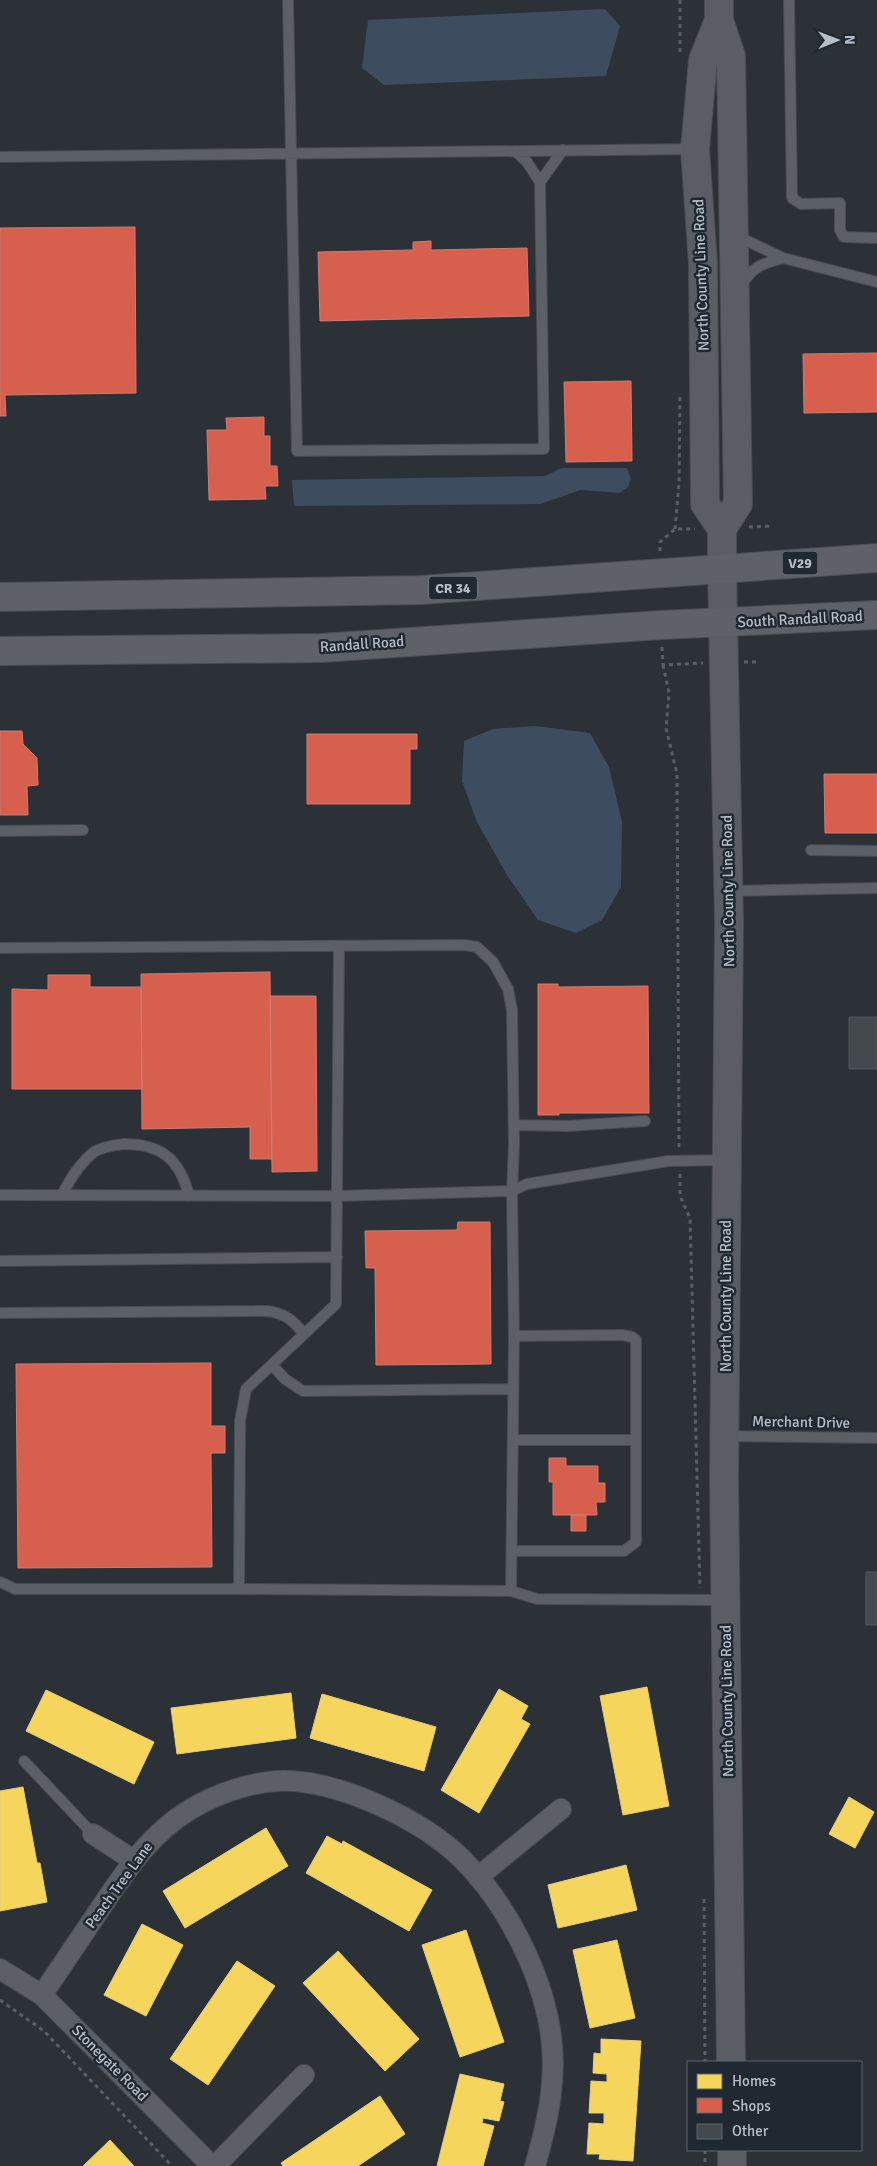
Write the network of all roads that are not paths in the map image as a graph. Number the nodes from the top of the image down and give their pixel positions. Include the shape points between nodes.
1 (288, 0) edge
2 (789, 0) edge
3 (719, 10) edge
4 (696, 149) junction
5 (563, 150) junction
6 (515, 151) junction
7 (289, 153) junction
8 (0, 157) edge
9 (540, 182) junction
10 (733, 235) junction
11 (877, 238) edge
12 (783, 258) junction
13 (877, 282) edge
14 (735, 293) junction
15 (722, 529) junction
16 (877, 558) edge
17 (722, 568) junction
18 (0, 597) edge
19 (877, 615) edge
20 (723, 624) junction
21 (0, 651) edge
22 (83, 830) dead end
23 (0, 831) edge
24 (811, 850) dead end
25 (877, 851) edge
26 (877, 888) edge
27 (729, 891) junction
28 (339, 946) junction
29 (0, 948) edge
30 (645, 1121) dead end
31 (514, 1126) junction
32 (727, 1160) junction
33 (512, 1191) junction
34 (0, 1195) edge
35 (62, 1195) junction
36 (190, 1196) junction
37 (337, 1196) junction
38 (336, 1257) junction
39 (0, 1261) edge
40 (0, 1314) edge
41 (304, 1334) junction
42 (514, 1336) junction
43 (272, 1365) junction
44 (513, 1389) junction
45 (725, 1436) junction
46 (877, 1438) edge
47 (513, 1440) junction
48 (636, 1440) junction
49 (512, 1552) junction
50 (0, 1582) edge
51 (239, 1589) junction
52 (511, 1591) junction
53 (713, 1600) junction
54 (24, 1761) dead end
55 (561, 1808) dead end
56 (93, 1834) joint
57 (133, 1860) junction
58 (478, 1877) junction
59 (0, 1969) edge
60 (42, 1995) junction
61 (731, 2061) edge
62 (304, 2075) dead end
63 (732, 2151) edge
64 (213, 2166) edge
65 (534, 2166) edge
66 (732, 2166) edge

1 - 7 lane
2 - 11 lane via 792,198 801,204 840,203 840,230 844,237
3 - 4 street, North County Line Road via 703,60
3 - 10 street, North County Line Road via 731,56
4 - 5 lane
4 - 15 street, North County Line Road via 703,264 705,504
5 - 6 lane
5 - 9 lane
6 - 7 lane
6 - 9 lane
7 - 8 lane
7 - 9 lane via 297,451 544,449
10 - 12 lane
10 - 14 street, North County Line Road
12 - 13 lane
12 - 14 lane via 752,270
14 - 15 street, North County Line Road via 738,504
15 - 17 street, North County Line Road
16 - 17 main road, V29
17 - 18 main road, CR 34 via 422,590
17 - 20 street, North County Line Road
19 - 20 main road, South Randall Road
20 - 21 main road, Randall Road via 661,625 321,648
20 - 27 street, North County Line Road
22 - 23 lane
24 - 25 lane
26 - 27 lane
27 - 32 street, North County Line Road
28 - 29 lane
28 - 31 lane via 464,945 477,947 493,962 508,989 512,1010
28 - 37 lane
30 - 31 lane
31 - 33 lane
32 - 33 lane via 679,1160 527,1184
32 - 45 street, North County Line Road
33 - 37 lane
33 - 42 lane
34 - 35 lane
35 - 36 lane
35 - 36 lane via 73,1175 95,1151 115,1144 134,1144 166,1154 183,1175
36 - 37 lane
37 - 38 lane
38 - 39 lane
38 - 41 lane via 336,1304
40 - 41 lane via 266,1311 280,1312 293,1320
41 - 43 lane
42 - 44 lane
42 - 48 lane via 622,1335 636,1340
43 - 44 lane via 303,1391
43 - 51 lane via 246,1389 240,1421
44 - 47 lane
45 - 46 lane, Merchant Drive
45 - 53 street, North County Line Road
47 - 48 lane
47 - 49 lane
48 - 49 lane via 636,1542 631,1547 624,1551
49 - 52 lane
50 - 51 lane via 15,1588
51 - 52 lane
52 - 53 lane via 537,1599
53 - 61 street, North County Line Road
54 - 56 lane
55 - 58 street
56 - 57 street
57 - 58 street, Peach Tree Lane via 171,1822 193,1808 233,1790 279,1781 360,1797 411,1821 461,1858
57 - 60 street, Peach Tree Lane
58 - 65 street, Peach Tree Lane via 525,1951 550,2028 553,2062 551,2102
59 - 60 street, Stonegate Road
60 - 64 street, Stonegate Road
62 - 64 street
63 - 66 street

